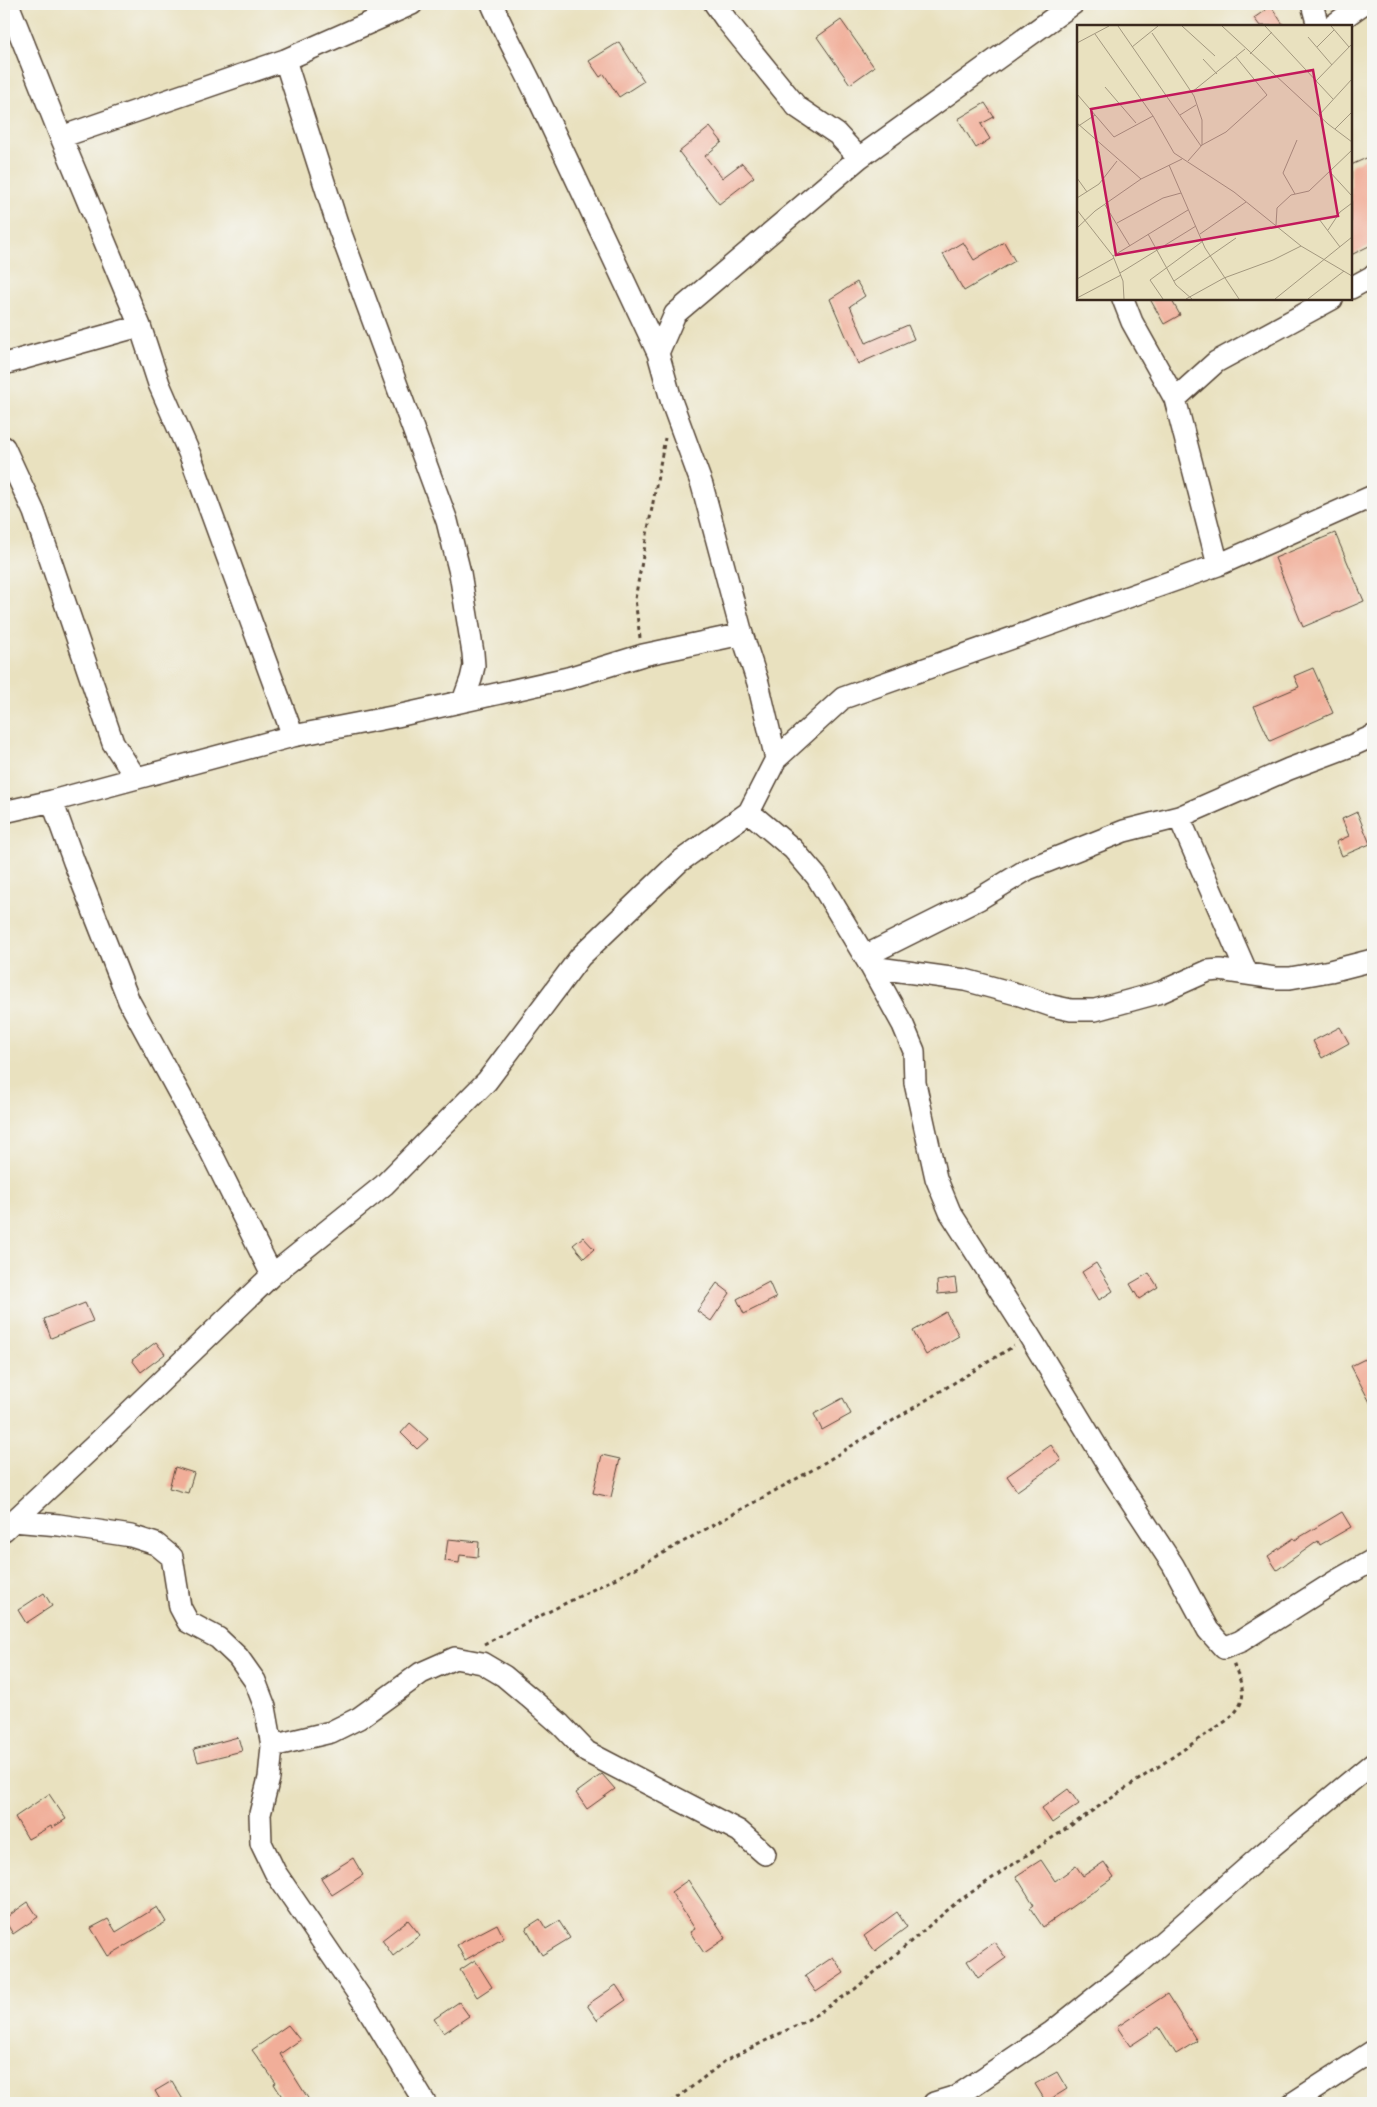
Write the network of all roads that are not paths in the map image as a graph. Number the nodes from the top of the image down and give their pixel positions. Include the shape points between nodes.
1 (8, 4) edge
2 (412, 4) edge
3 (492, 4) edge
4 (715, 4) edge
5 (1073, 4) edge
6 (1312, 4) edge
7 (1363, 4) edge
8 (1318, 25) edge
9 (1333, 25) edge
10 (285, 60) junction
11 (60, 137) junction
12 (858, 158) junction
13 (1373, 276) edge
14 (1352, 287) edge
15 (1123, 300) edge
16 (1330, 300) edge
17 (140, 326) junction
18 (658, 353) junction
19 (4, 364) edge
20 (1175, 399) junction
21 (4, 447) edge
22 (1373, 496) edge
23 (1218, 565) junction
24 (742, 634) junction
25 (463, 702) junction
26 (293, 736) junction
27 (1373, 736) edge
28 (776, 759) junction
29 (136, 778) junction
30 (52, 801) junction
31 (4, 812) edge
32 (749, 812) junction
33 (1179, 817) junction
34 (1373, 960) edge
35 (868, 962) junction
36 (1247, 973) junction
37 (272, 1275) junction
38 (8, 1525) edge
39 (1373, 1560) edge
40 (272, 1746) junction
41 (1373, 1763) edge
42 (765, 1854) dead end
43 (1373, 2051) edge
44 (417, 2100) edge
45 (960, 2100) edge
46 (934, 2103) edge
47 (1293, 2103) edge

1 - 11 street
2 - 10 street
3 - 18 street
4 - 12 street via 797,107 837,134
5 - 12 street
6 - 8 street
7 - 9 street
10 - 11 street
10 - 25 street via 337,223 447,521 460,573 473,653 474,666
11 - 17 street
12 - 18 street via 675,314
13 - 14 street
15 - 20 street via 1132,322
16 - 20 street via 1216,362
17 - 19 street
17 - 26 street
18 - 24 street via 672,403 702,485
20 - 23 street
21 - 29 street via 34,512 113,743
22 - 23 street
23 - 28 street via 843,698
24 - 25 street via 643,655 568,678
24 - 28 street via 758,683
25 - 26 street
26 - 29 street
27 - 33 street
28 - 32 street
29 - 30 street
30 - 31 street
30 - 37 street via 129,1001 210,1150
32 - 35 street via 793,848 817,876
32 - 37 street via 679,862 580,957 487,1081 384,1185
33 - 35 street via 1124,832 1028,869
33 - 36 street
34 - 36 street via 1290,978
35 - 36 street via 965,980 1071,1010 1095,1010 1161,992 1208,971
35 - 39 street via 914,1051 915,1083 936,1178 950,1212 1173,1565 1208,1630 1224,1648 1241,1641
37 - 38 street
38 - 40 street via 59,1525 131,1536 156,1544 172,1557 178,1599 184,1615 188,1622 218,1638 238,1657 255,1681 266,1706
40 - 42 street via 331,1732 359,1718 421,1673 455,1658 482,1663 529,1697 587,1752 739,1831
40 - 44 street via 269,1778 260,1814 261,1843 275,1872 365,2004
41 - 45 street via 1140,1961
43 - 47 street
45 - 46 street

